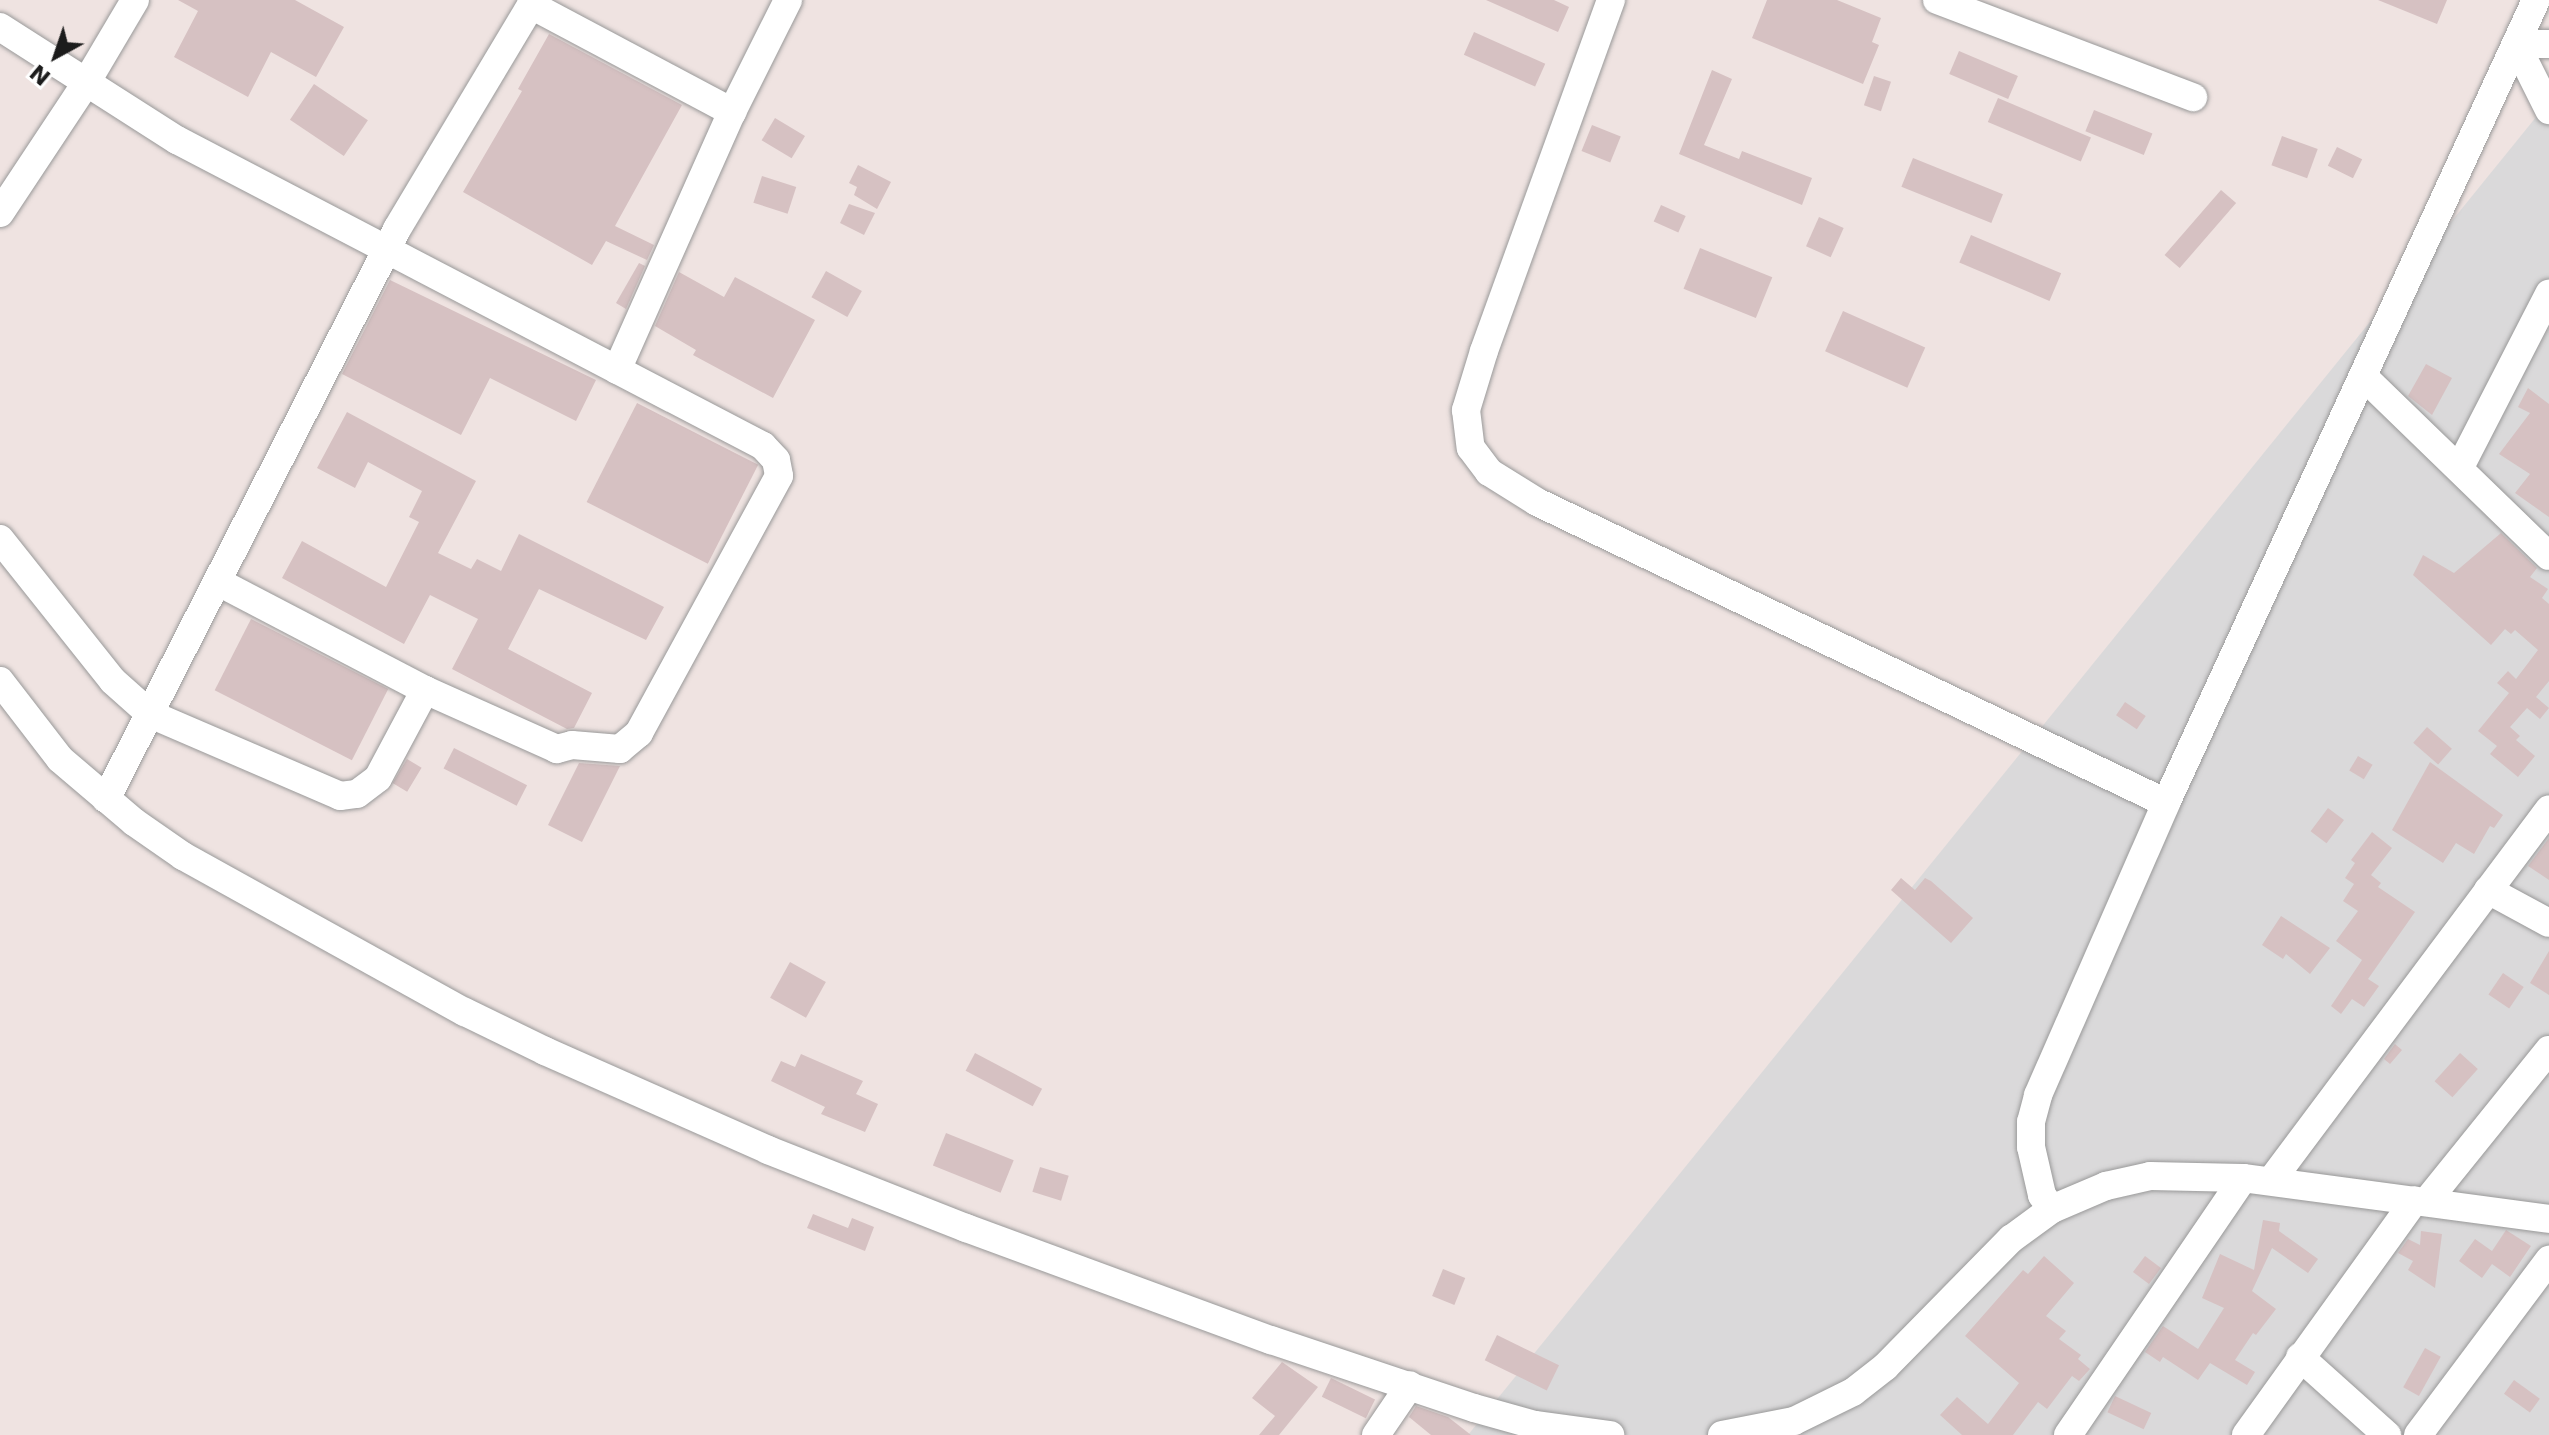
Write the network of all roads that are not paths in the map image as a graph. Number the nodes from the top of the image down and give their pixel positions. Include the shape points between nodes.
1 (135, 0) edge
2 (788, 0) edge
3 (1611, 0) edge
4 (1937, 0) edge
5 (2536, 0) edge
6 (533, 3) edge
7 (0, 27) edge
8 (2516, 44) junction
9 (2549, 44) edge
10 (86, 83) junction
11 (2193, 97) dead end
12 (2549, 110) edge
13 (732, 112) junction
14 (0, 213) edge
15 (387, 249) junction
16 (2549, 294) edge
17 (617, 370) junction
18 (2364, 377) junction
19 (2460, 467) junction
20 (0, 539) edge
21 (2549, 556) edge
22 (218, 582) junction
23 (0, 681) edge
24 (425, 690) junction
25 (150, 714) junction
26 (106, 799) junction
27 (2166, 803) junction
28 (2549, 810) edge
29 (2488, 890) junction
30 (2549, 923) edge
31 (2549, 1050) edge
32 (2257, 1179) junction
33 (2421, 1201) junction
34 (2052, 1209) junction
35 (2549, 1219) edge
36 (2549, 1260) edge
37 (2300, 1357) junction
38 (1410, 1385) junction
39 (1790, 1428) edge
40 (1376, 1435) edge
41 (1610, 1435) edge
42 (1722, 1435) edge
43 (2068, 1435) edge
44 (2246, 1435) edge
45 (2387, 1435) edge
46 (2418, 1435) edge

1 - 10 street
2 - 13 street
3 - 27 street via 1484,351 1466,410 1471,448 1489,472 1537,502
4 - 11 street
5 - 8 street
6 - 13 street
6 - 15 street
7 - 10 street
8 - 9 street
8 - 12 street
8 - 18 street
10 - 14 street
10 - 15 street via 177,140
13 - 17 street
15 - 17 street
15 - 22 street
16 - 19 street
17 - 24 street via 763,446 776,460 779,476 639,733 620,749 557,749
18 - 19 street
18 - 27 street
19 - 21 street
20 - 25 street via 113,681
22 - 24 street
22 - 25 street
23 - 26 street via 60,759
24 - 25 street via 378,778 357,794 340,796
25 - 26 street
26 - 38 street via 183,856 452,1005 655,1102 966,1228
27 - 34 street via 2038,1095 2031,1147 2042,1195
28 - 29 street
29 - 30 street
29 - 32 street
31 - 33 street
32 - 33 street
32 - 34 street via 2150,1176 2106,1186
32 - 43 street
33 - 35 street
33 - 37 street
34 - 39 street via 2001,1248 1885,1367
36 - 46 street
37 - 44 street
37 - 45 street
38 - 40 street
38 - 41 street via 1535,1425
39 - 42 street

